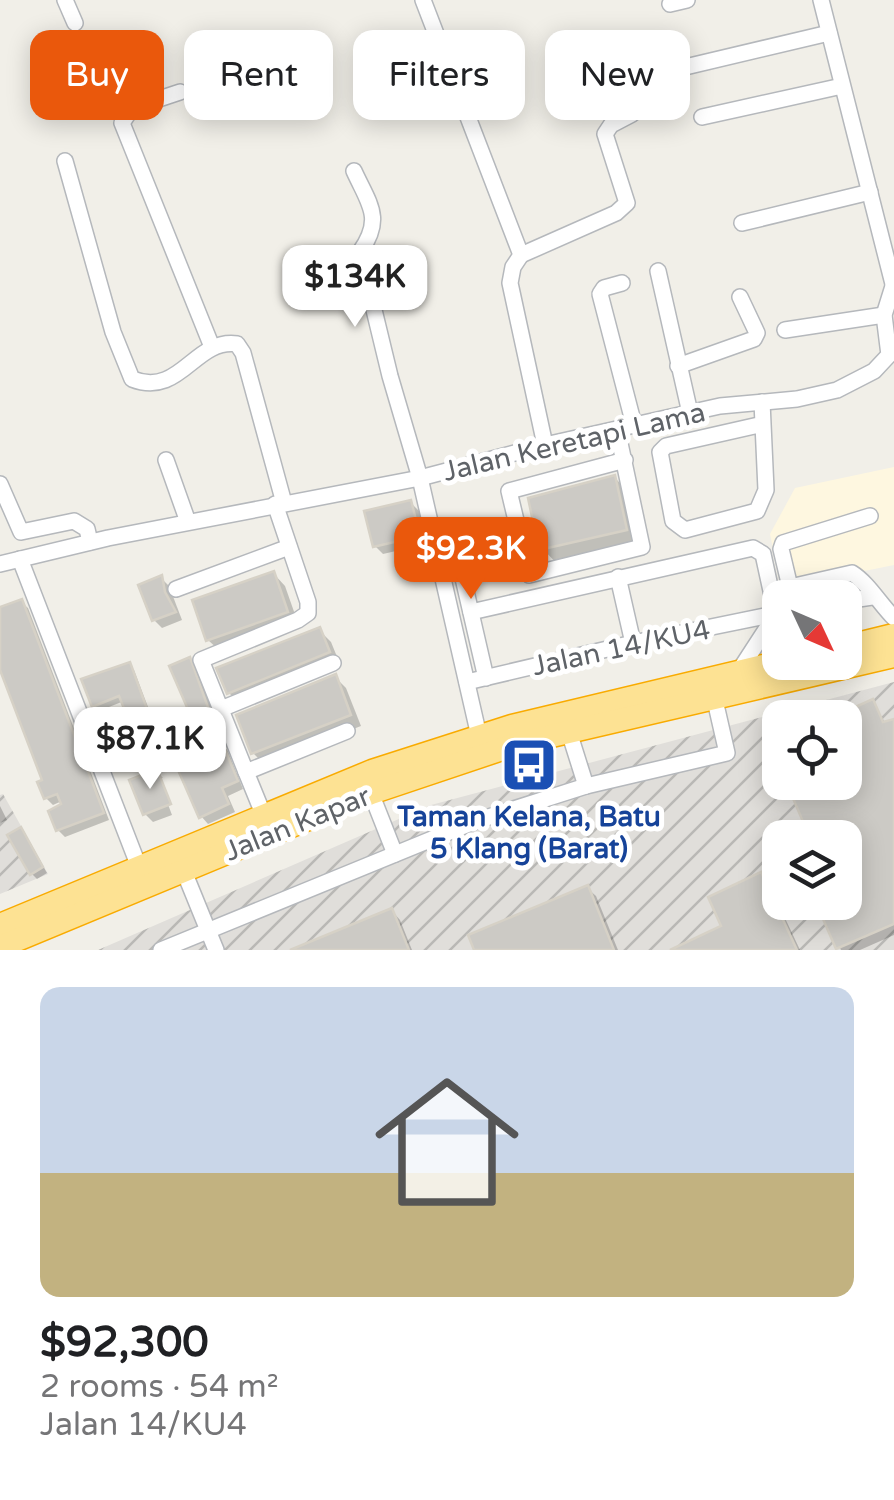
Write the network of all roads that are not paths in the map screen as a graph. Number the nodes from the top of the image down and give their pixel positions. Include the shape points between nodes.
1 (64, 0) edge
2 (423, 0) edge
3 (821, 0) edge
4 (75, 23) dead end
5 (829, 32) junction
6 (690, 66) edge
7 (842, 86) junction
8 (180, 92) dead end
9 (702, 117) dead end
10 (621, 120) edge
11 (65, 161) dead end
12 (354, 170) dead end
13 (870, 192) junction
14 (742, 223) dead end
15 (521, 254) junction
16 (658, 271) dead end
17 (622, 283) dead end
18 (893, 284) edge
19 (740, 297) dead end
20 (884, 315) junction
21 (785, 330) dead end
22 (212, 347) junction
23 (892, 355) edge
24 (678, 366) junction
25 (762, 402) junction
26 (690, 414) junction
27 (763, 424) junction
28 (625, 427) junction
29 (545, 445) junction
30 (166, 460) dead end
31 (626, 460) junction
32 (420, 478) junction
33 (0, 484) edge
34 (280, 504) junction
35 (870, 516) dead end
36 (188, 522) junction
37 (21, 532) junction
38 (476, 534) dead end
39 (454, 539) junction
40 (90, 542) junction
41 (435, 544) junction
42 (289, 547) junction
43 (24, 558) junction
44 (0, 564) edge
45 (618, 578) junction
46 (768, 580) edge
47 (788, 580) edge
48 (830, 580) edge
49 (862, 580) edge
50 (862, 581) edge
51 (176, 588) dead end
52 (872, 597) junction
53 (862, 598) edge
54 (471, 612) junction
55 (762, 617) edge
56 (894, 618) edge
57 (894, 636) edge
58 (762, 637) edge
59 (633, 643) junction
60 (862, 643) edge
61 (894, 656) edge
62 (333, 662) dead end
63 (762, 666) edge
64 (739, 671) junction
65 (486, 678) junction
66 (466, 682) junction
67 (714, 696) junction
68 (221, 709) junction
69 (347, 731) dead end
70 (569, 732) junction
71 (479, 736) junction
72 (246, 772) junction
73 (586, 786) junction
74 (371, 793) junction
75 (264, 816) junction
76 (395, 854) junction
77 (139, 868) junction
78 (183, 869) junction
79 (0, 925) edge
80 (208, 931) junction
81 (0, 948) edge
82 (161, 950) edge
83 (216, 950) edge

1 - 4 street
2 - 15 street
3 - 5 street
5 - 6 street
5 - 7 street
7 - 9 street
7 - 13 street
8 - 22 street via 132,108 122,122
10 - 15 street via 605,134 627,202
11 - 22 street via 132,379 155,385
12 - 32 street via 375,217 360,252 365,278
13 - 14 street
13 - 18 street
15 - 29 street via 510,283
16 - 24 street
17 - 28 street via 600,294
18 - 20 street, Jalan Keretapi Lama
19 - 24 street via 754,339
20 - 21 street
20 - 23 street, Jalan Keretapi Lama
22 - 34 street via 228,342 243,354
23 - 25 street, Jalan Keretapi Lama via 837,390
24 - 26 street
25 - 26 street, Jalan Keretapi Lama
25 - 27 street
26 - 28 street, Jalan Keretapi Lama
27 - 27 street via 766,490 758,510 685,530 673,521 660,452
28 - 29 street, Jalan Keretapi Lama
28 - 31 street
29 - 32 street, Jalan Keretapi Lama
30 - 36 street
31 - 31 street via 642,547 529,576 510,491
32 - 34 street, Jalan Keretapi Lama
32 - 41 street
33 - 37 street
34 - 36 street, Jalan Keretapi Lama
34 - 42 street
35 - 47 street via 783,543
36 - 40 street, Jalan Keretapi Lama
37 - 40 street via 74,521 87,529
37 - 43 street
38 - 39 street
39 - 41 street
39 - 54 street
40 - 43 street, Jalan Keretapi Lama
41 - 66 street
42 - 51 street
42 - 68 street via 308,613 201,660
43 - 44 street, Jalan Keretapi Lama
43 - 77 street
45 - 46 street via 753,548 760,550
45 - 54 street
45 - 59 street
48 - 49 street via 852,573
50 - 52 street
52 - 53 street
52 - 56 street
54 - 65 street
55 - 59 street, Jalan 14/KU4
57 - 60 highway
58 - 64 street
59 - 65 street, Jalan 14/KU4
61 - 67 highway, Jalan Kapar
62 - 68 street
63 - 64 highway, Jalan Kapar
64 - 71 highway, Jalan Kapar
65 - 66 street, Jalan 14/KU4
66 - 71 street
67 - 70 highway, Jalan Kapar
67 - 73 street via 728,753
68 - 72 street
69 - 72 street
70 - 73 street
70 - 74 highway, Jalan Kapar
71 - 75 highway, Jalan Kapar
72 - 75 street
73 - 76 street
74 - 76 street
74 - 78 highway, Jalan Kapar
75 - 77 highway, Jalan Kapar
76 - 80 street
77 - 79 highway, Jalan Kapar
78 - 80 street
78 - 81 highway, Jalan Kapar
80 - 82 street
80 - 83 street

